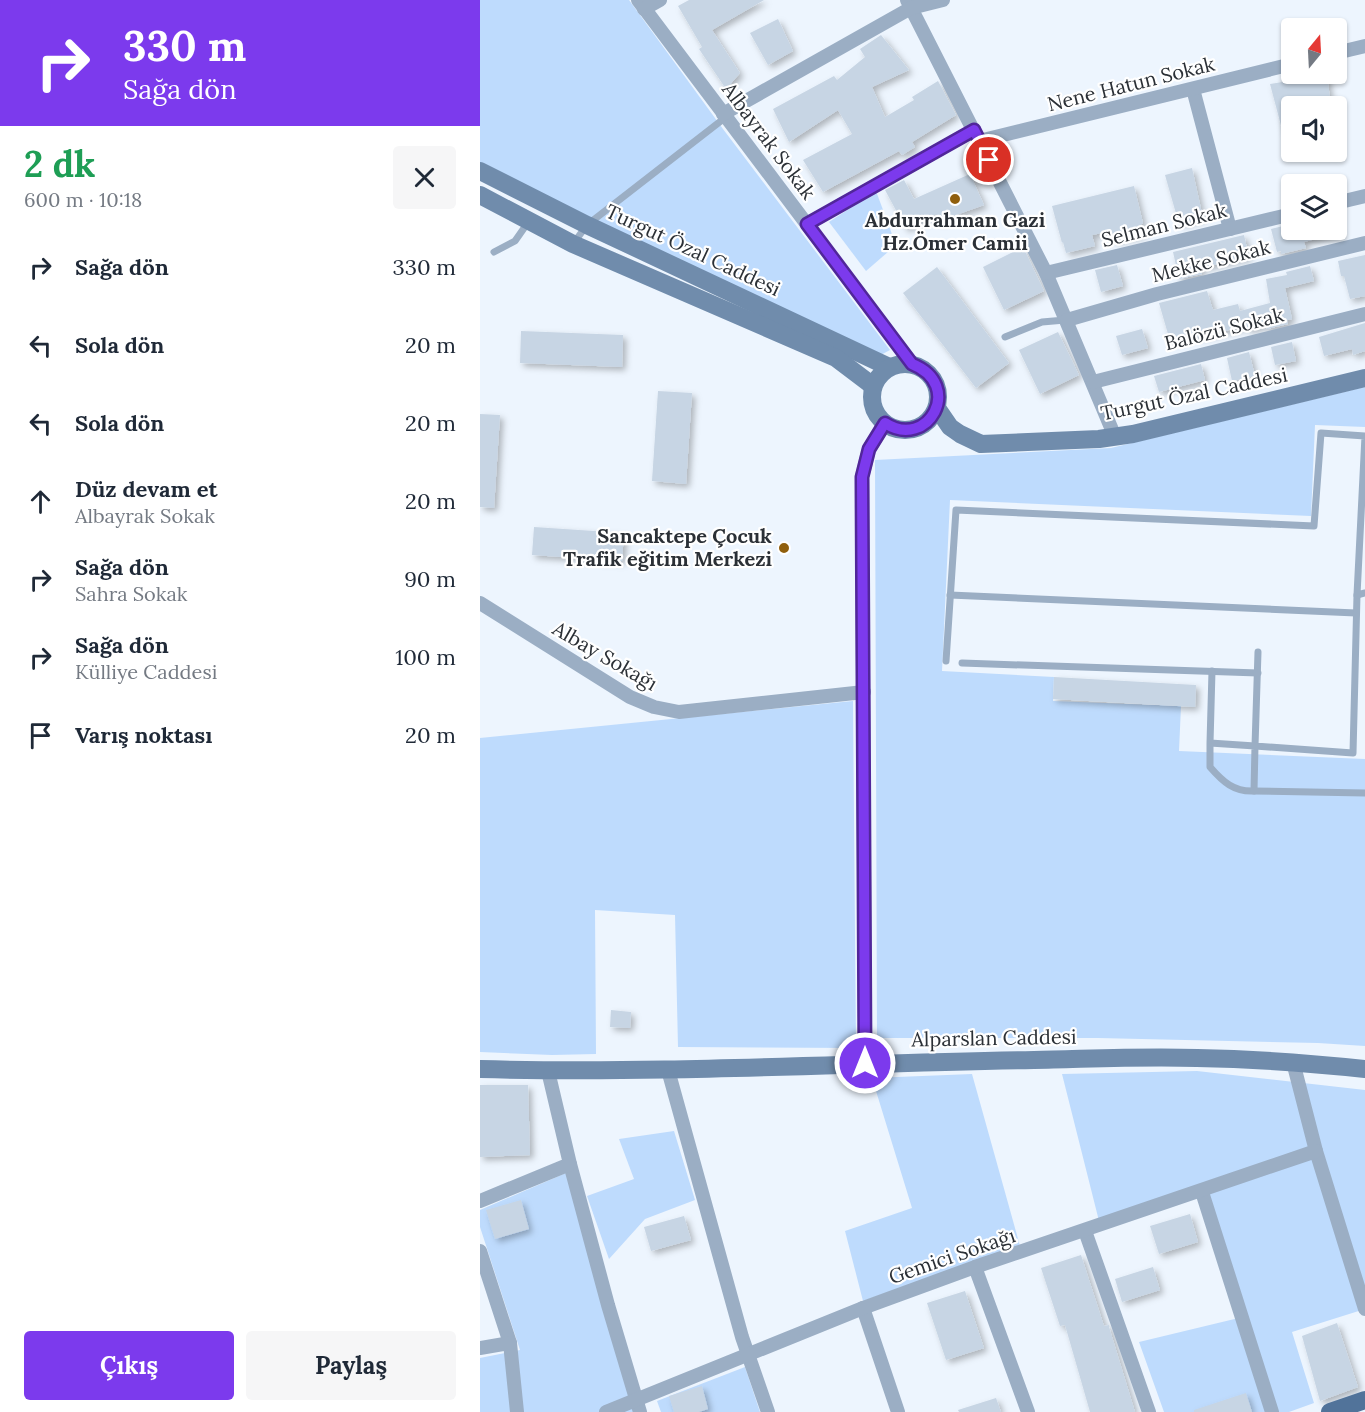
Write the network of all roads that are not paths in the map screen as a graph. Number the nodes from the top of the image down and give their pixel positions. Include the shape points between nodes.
1 (660, 0) edge
2 (943, 0) edge
3 (641, 4) edge
4 (909, 4) edge
5 (1365, 46) edge
6 (1347, 50) edge
7 (1281, 67) edge
8 (1193, 88) junction
9 (725, 115) junction
10 (976, 135) junction
11 (480, 171) edge
12 (480, 195) edge
13 (1365, 196) edge
14 (1347, 200) edge
15 (1281, 217) edge
16 (530, 221) junction
17 (807, 224) junction
18 (587, 225) junction
19 (1230, 229) junction
20 (1365, 243) edge
21 (573, 244) junction
22 (494, 252) dead end
23 (1046, 273) junction
24 (1365, 314) edge
25 (1067, 320) junction
26 (1005, 337) dead end
27 (912, 364) junction
28 (889, 367) junction
29 (1365, 378) edge
30 (1093, 382) junction
31 (873, 386) junction
32 (937, 408) junction
33 (885, 423) junction
34 (1115, 437) junction
35 (1361, 594) edge
36 (950, 595) junction
37 (480, 603) edge
38 (1356, 613) junction
39 (1258, 652) dead end
40 (946, 661) dead end
41 (962, 663) dead end
42 (1212, 671) junction
43 (1257, 673) junction
44 (864, 692) junction
45 (1210, 743) junction
46 (1255, 746) junction
47 (1254, 791) junction
48 (1365, 793) edge
49 (1293, 1062) junction
50 (865, 1063) junction
51 (480, 1069) edge
52 (1365, 1069) edge
53 (668, 1070) junction
54 (548, 1071) junction
55 (1316, 1151) junction
56 (570, 1164) junction
57 (1202, 1192) junction
58 (480, 1201) edge
59 (1085, 1231) junction
60 (480, 1251) edge
61 (975, 1267) junction
62 (863, 1308) junction
63 (1365, 1309) edge
64 (510, 1343) junction
65 (480, 1348) edge
66 (748, 1356) junction
67 (1365, 1400) edge
68 (638, 1406) edge
69 (517, 1412) edge
70 (606, 1412) edge
71 (768, 1412) edge
72 (898, 1412) edge
73 (1028, 1412) edge
74 (1149, 1412) edge
75 (1272, 1412) edge
76 (1330, 1412) edge

1 - 3 street
2 - 4 street
3 - 9 street, Albayrak Sokak
4 - 9 street
4 - 10 street
5 - 6 street
7 - 8 street, Nene Hatun Sokak
8 - 10 street, Nene Hatun Sokak
8 - 19 street
9 - 17 street, Albayrak Sokak
9 - 18 lane
10 - 17 street, Nene Hatun Sokak
10 - 23 street
11 - 18 street, Turgut Özal Caddesi
12 - 16 street, Turgut Özal Caddesi
13 - 14 street
15 - 19 street, Selman Sokak
16 - 21 street, Turgut Özal Caddesi
16 - 22 lane via 514,241
17 - 27 street, Albayrak Sokak
18 - 21 lane
18 - 28 street, Turgut Özal Caddesi
19 - 23 street, Selman Sokak
20 - 25 street, Mekke Sokak
21 - 31 street, Turgut Özal Caddesi via 836,358
23 - 25 street
24 - 30 street, Balözü Sokak
25 - 26 lane via 1042,322
25 - 30 street
27 - 28 street
27 - 32 street via 931,375 937,385
28 - 31 street
29 - 34 street, Turgut Özal Caddesi
30 - 34 street
31 - 33 street via 872,403
32 - 33 street via 922,426 913,429 902,430
32 - 34 street, Turgut Özal Caddesi via 950,427 981,444
33 - 44 street via 869,449 862,477
35 - 36 lane via 1365,436 1321,433 1314,526 956,510
35 - 38 lane
36 - 38 lane
36 - 40 lane
37 - 44 street, Albay Sokağı via 630,697 654,707 679,712
38 - 46 lane via 1353,753
39 - 43 lane
41 - 42 lane
42 - 43 lane
42 - 45 lane
43 - 46 lane
44 - 50 street
45 - 46 lane
45 - 47 lane via 1210,767 1223,782 1241,791
46 - 47 lane
47 - 48 lane
49 - 50 street, Alparslan Caddesi via 1195,1058
49 - 52 street, Alparslan Caddesi
49 - 55 street
50 - 53 street, Alparslan Caddesi
51 - 54 street, Alparslan Caddesi
53 - 54 street, Alparslan Caddesi
53 - 66 street
54 - 56 street
55 - 57 street, Gemici Sokağı
55 - 63 street
56 - 58 street
56 - 68 street
57 - 59 street, Gemici Sokağı
57 - 75 street
59 - 61 street, Gemici Sokağı
59 - 74 street
60 - 64 street
61 - 62 street, Gemici Sokağı
61 - 73 street
62 - 66 street, Gemici Sokağı
62 - 72 street
64 - 65 street
64 - 69 street
66 - 68 street, Gemici Sokağı
66 - 71 street
67 - 76 main road
68 - 70 street, Gemici Sokağı

